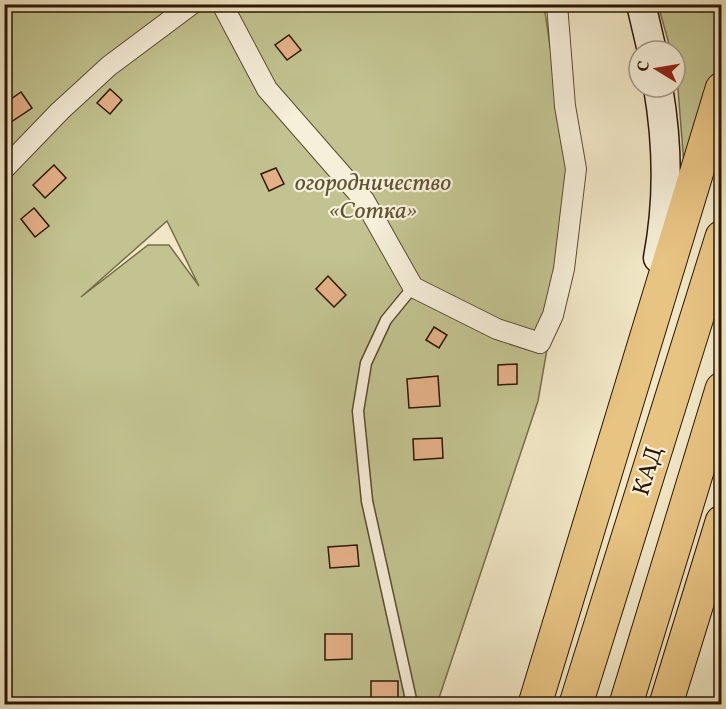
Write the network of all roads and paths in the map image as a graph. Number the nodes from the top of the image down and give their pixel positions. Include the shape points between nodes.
1 (192, 4) edge
2 (222, 4) edge
3 (556, 4) edge
4 (641, 4) edge
5 (649, 39) edge
6 (722, 88) edge
7 (660, 99) edge
8 (4, 169) edge
9 (722, 237) edge
10 (413, 287) junction
11 (635, 374) junction
12 (722, 389) edge
13 (722, 522) edge
14 (412, 705) edge
15 (534, 705) edge
16 (576, 705) edge
17 (626, 705) edge
18 (666, 705) edge

1 - 8 street via 110,66
2 - 10 street via 267,89 364,200
3 - 10 street via 565,106 576,169 564,269 553,315 540,343 497,329
4 - 5 main road
6 - 11 highway
7 - 11 main road via 667,165 665,220
9 - 16 highway, КАД
10 - 14 lane via 386,320 366,363 358,411 367,501
11 - 15 highway
12 - 17 highway, КАД
13 - 18 highway

